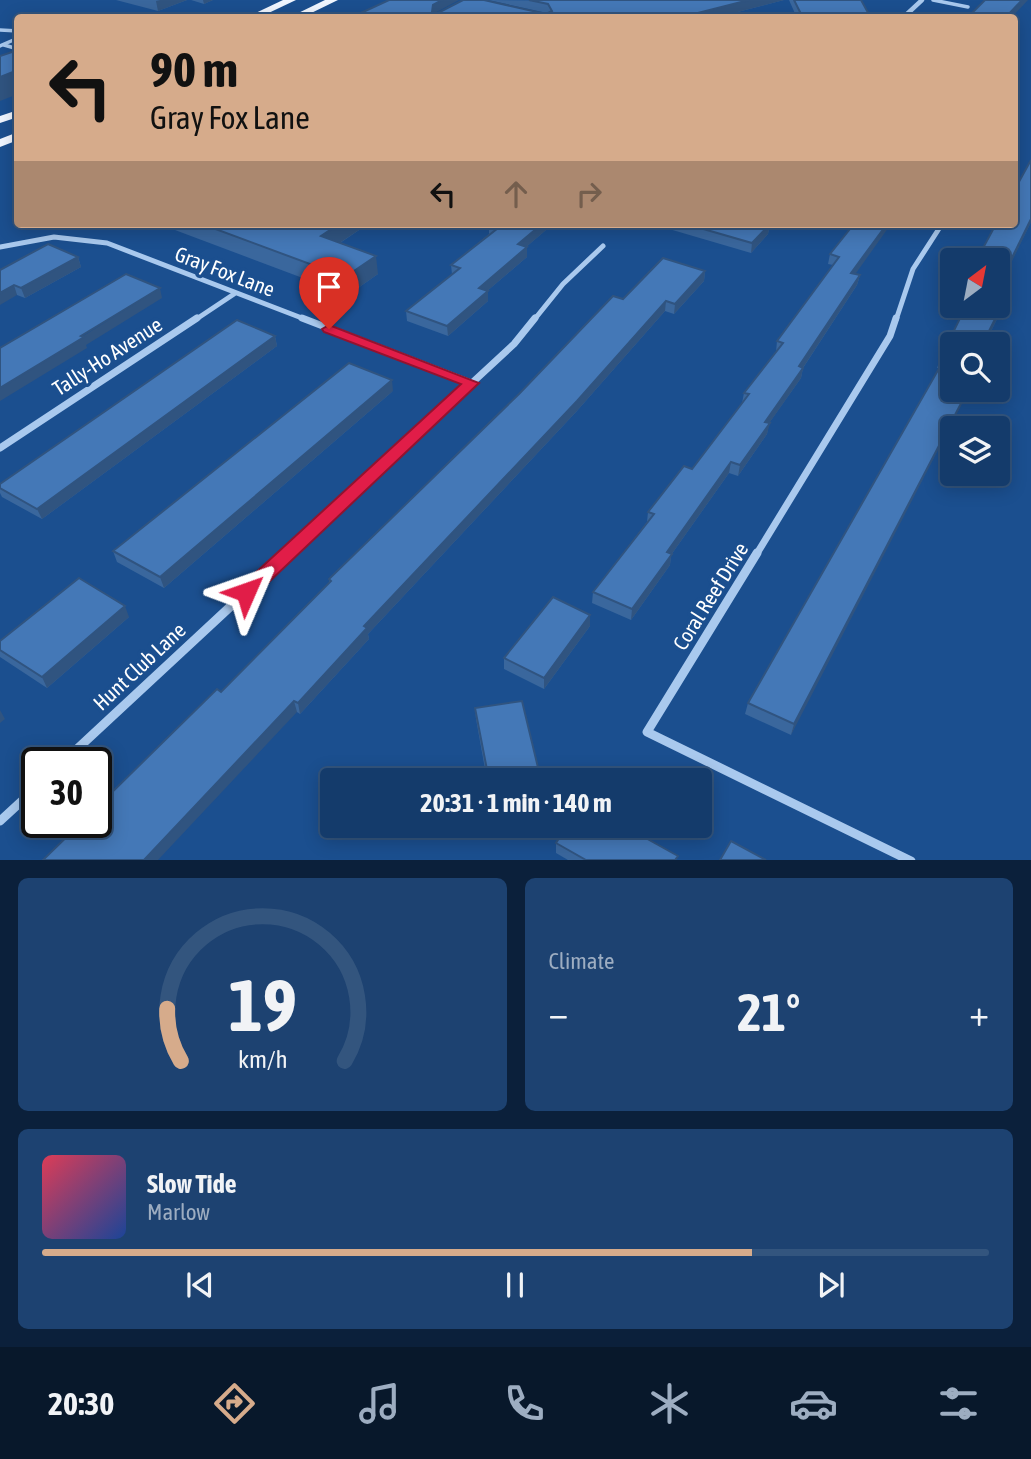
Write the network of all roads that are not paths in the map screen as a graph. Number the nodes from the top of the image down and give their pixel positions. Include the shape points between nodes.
1 (291, 0) edge
2 (333, 0) edge
3 (922, 0) edge
4 (933, 0) edge
5 (968, 7) dead end
6 (258, 14) edge
7 (301, 14) edge
8 (907, 14) edge
9 (939, 228) edge
10 (0, 247) edge
11 (603, 247) dead end
12 (234, 294) junction
13 (471, 383) junction
14 (0, 448) edge
15 (79, 747) edge
16 (21, 802) edge
17 (0, 821) edge
18 (910, 860) edge

1 - 6 main road
2 - 7 main road
3 - 8 street
4 - 5 lane
9 - 18 street, Coral Reef Drive via 913,269 890,336 647,732
10 - 12 street, Gray Fox Lane via 37,238 85,237
11 - 13 street, Hunt Club Lane via 563,284 514,344
12 - 13 street, Gray Fox Lane
12 - 14 street, Tally-Ho Avenue
13 - 15 street, Hunt Club Lane
16 - 17 street

